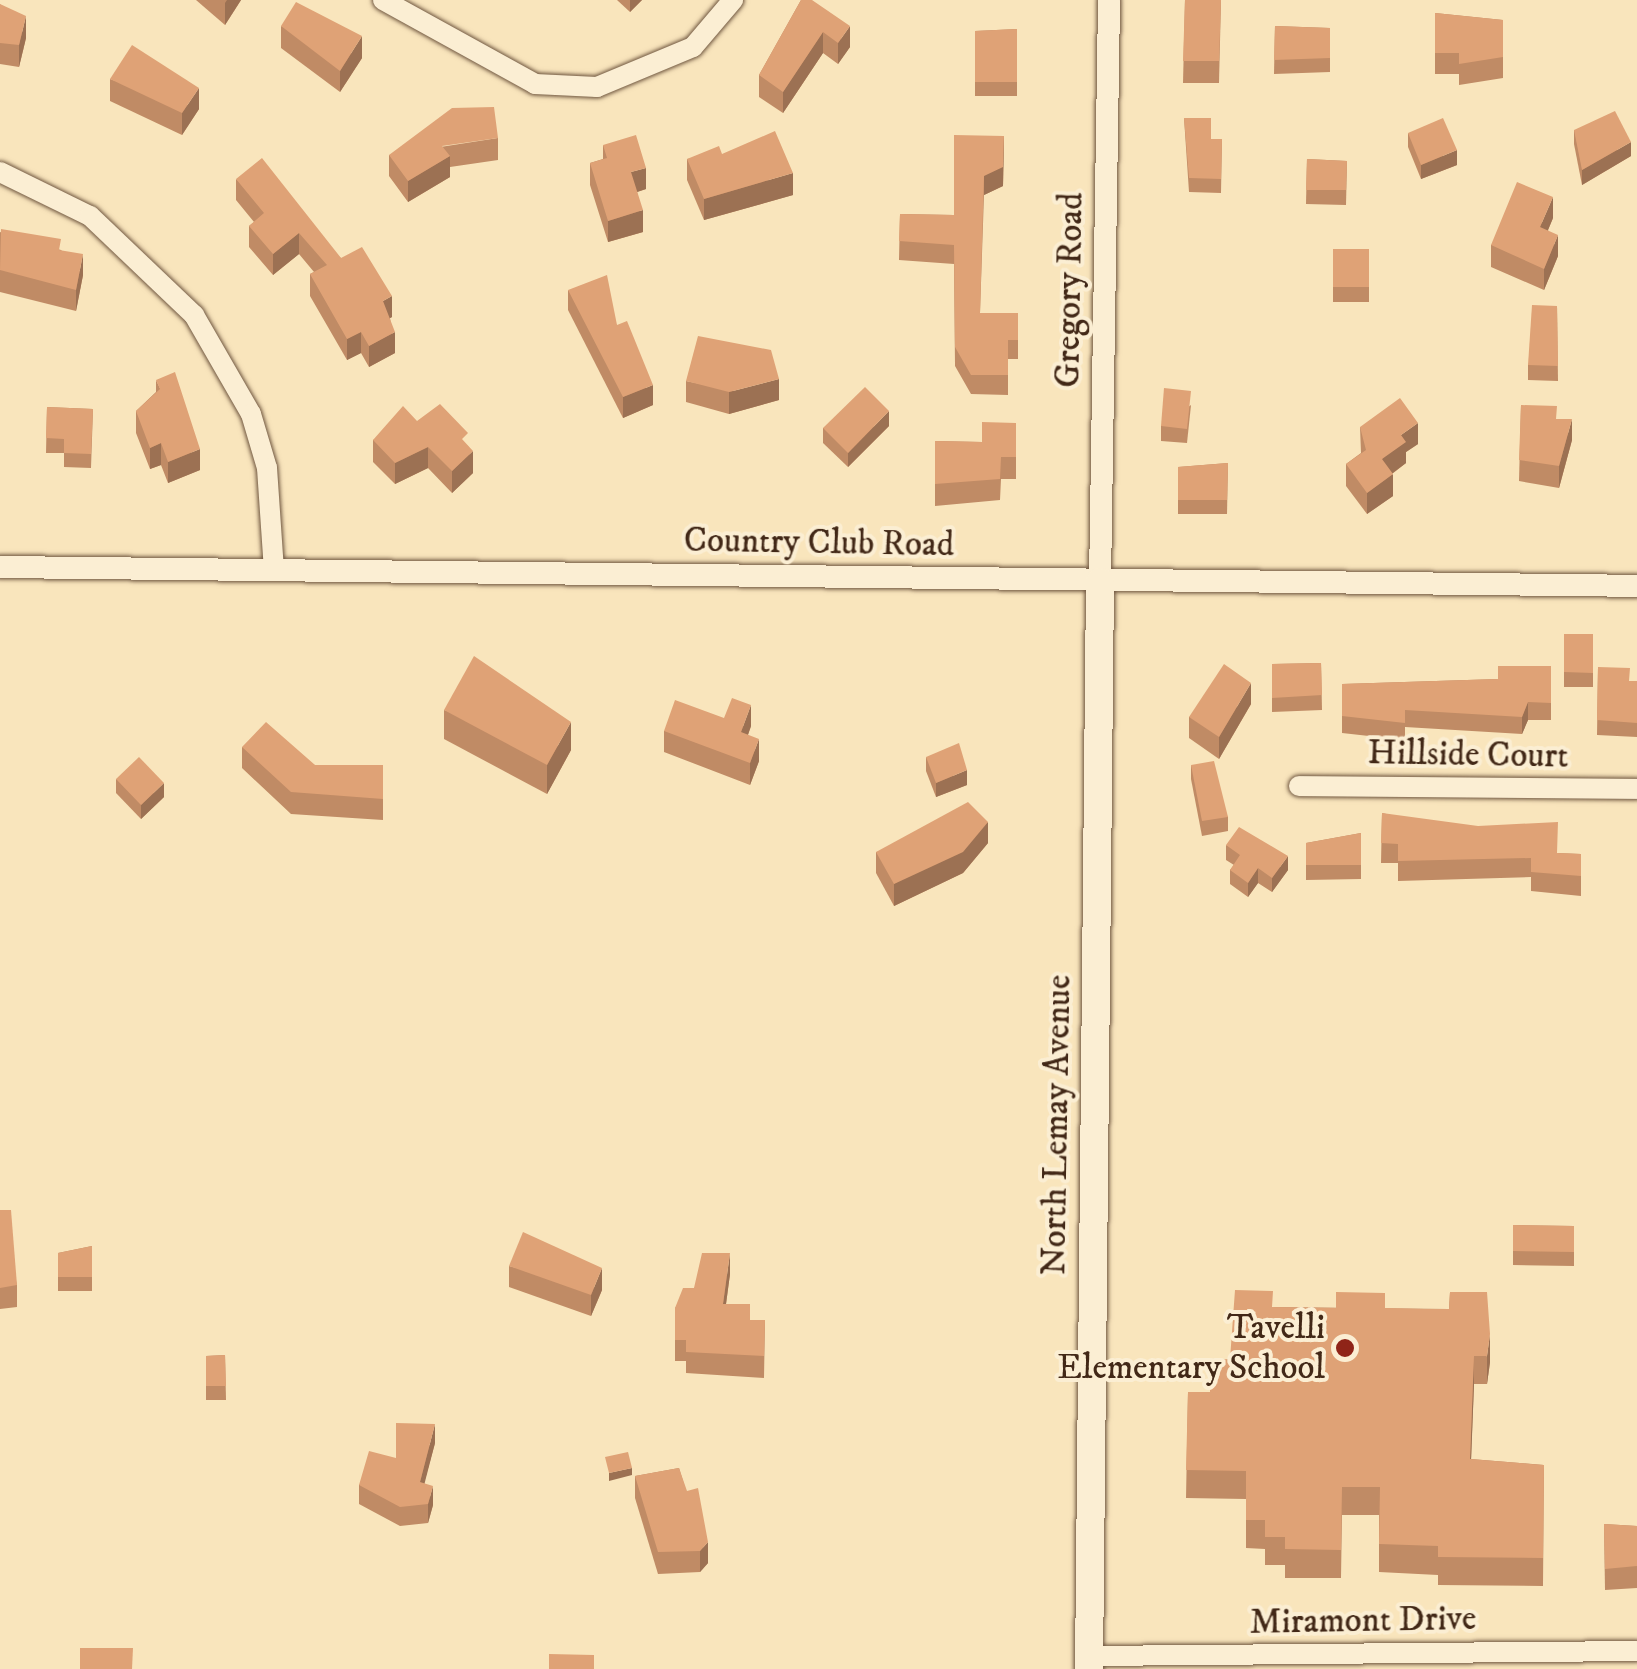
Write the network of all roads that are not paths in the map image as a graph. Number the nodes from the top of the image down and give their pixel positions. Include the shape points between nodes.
1 (383, 0) edge
2 (733, 0) edge
3 (1110, 0) edge
4 (0, 172) edge
5 (0, 568) edge
6 (274, 571) junction
7 (1100, 582) junction
8 (1637, 586) edge
9 (1299, 786) dead end
10 (1637, 789) edge
11 (1637, 1651) edge
12 (1089, 1662) edge

1 - 2 street via 535,84 598,87 693,47
3 - 7 street, Gregory Road
4 - 6 street via 90,216 194,315 250,414 267,468
5 - 6 street, Country Club Road
6 - 7 street, Country Club Road
7 - 8 street, Country Club Road
7 - 12 main road, North Lemay Avenue
9 - 10 street, Hillside Court
11 - 12 street, Miramont Drive

